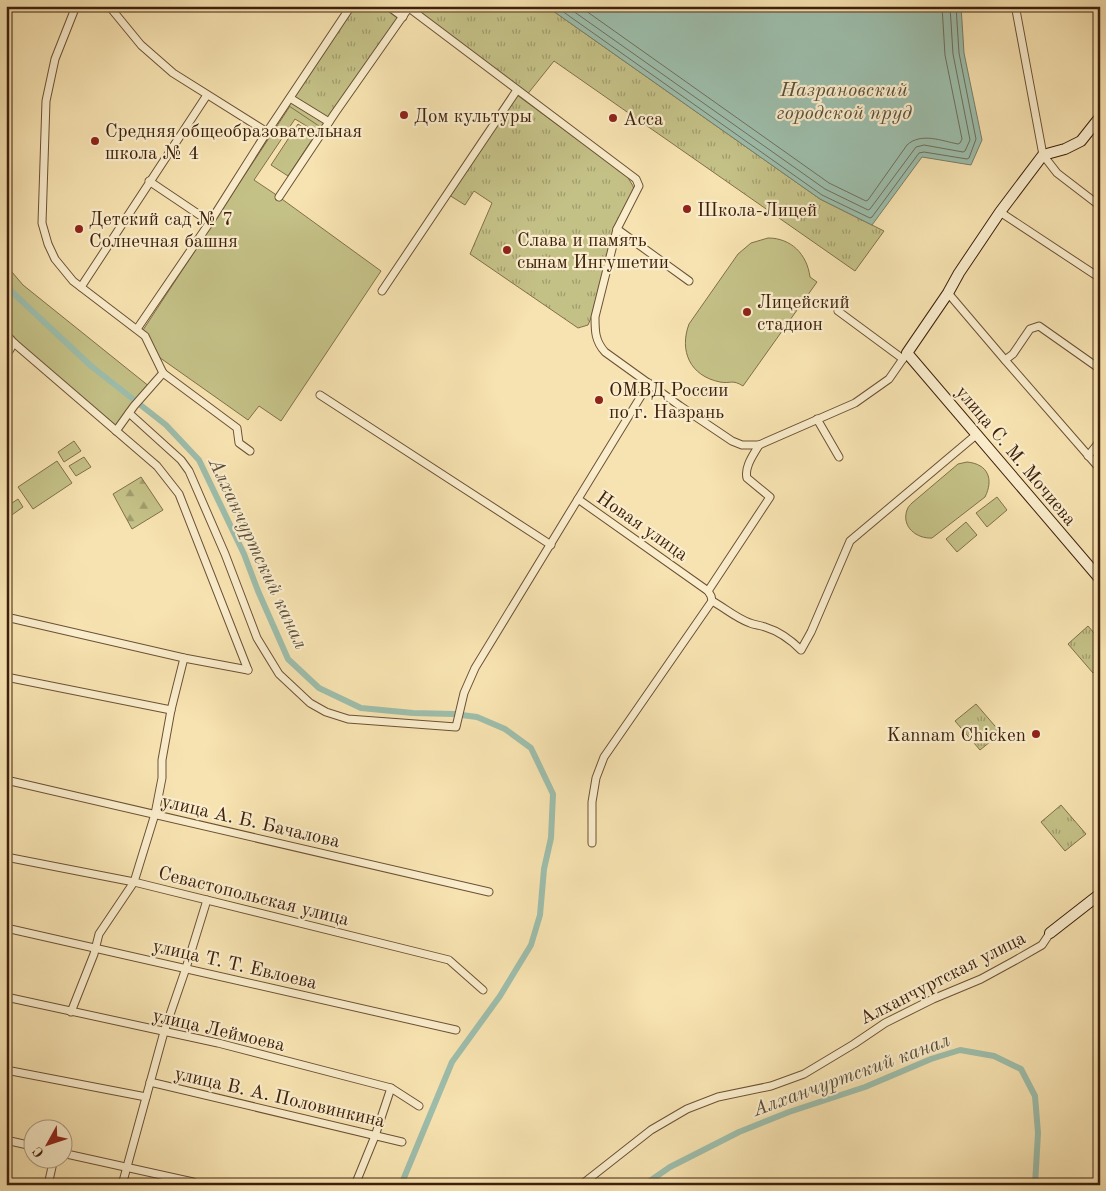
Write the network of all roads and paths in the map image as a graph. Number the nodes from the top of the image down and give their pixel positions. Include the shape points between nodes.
1 (76, 6) edge
2 (109, 6) edge
3 (350, 6) edge
4 (388, 6) edge
5 (1019, 6) edge
6 (410, 7) edge
7 (403, 17) junction
8 (517, 90) junction
9 (207, 95) junction
10 (290, 98) junction
11 (1100, 117) edge
12 (329, 122) junction
13 (267, 132) junction
14 (1043, 155) junction
15 (149, 181) junction
16 (280, 197) dead end
17 (1100, 206) edge
18 (1000, 212) junction
19 (210, 222) junction
20 (617, 230) junction
21 (1100, 278) edge
22 (689, 281) dead end
23 (81, 286) junction
24 (382, 291) dead end
25 (948, 293) junction
26 (838, 311) dead end
27 (137, 329) junction
28 (6, 334) edge
29 (14, 342) junction
30 (6, 356) edge
31 (905, 356) junction
32 (1005, 360) junction
33 (1100, 369) edge
34 (163, 373) junction
35 (648, 383) junction
36 (320, 395) dead end
37 (129, 413) junction
38 (817, 420) junction
39 (116, 431) junction
40 (976, 435) junction
41 (1100, 441) edge
42 (759, 445) junction
43 (250, 451) dead end
44 (1088, 456) junction
45 (839, 457) dead end
46 (1100, 469) edge
47 (578, 499) junction
48 (551, 545) junction
49 (1100, 579) edge
50 (708, 592) junction
51 (712, 601) junction
52 (6, 617) edge
53 (184, 658) junction
54 (6, 677) edge
55 (171, 710) junction
56 (6, 780) edge
57 (155, 814) junction
58 (592, 843) dead end
59 (6, 857) edge
60 (134, 882) junction
61 (489, 892) dead end
62 (1100, 894) edge
63 (207, 900) junction
64 (6, 928) edge
65 (1050, 933) joint
66 (95, 949) junction
67 (186, 968) junction
68 (483, 990) dead end
69 (6, 998) edge
70 (71, 1012) junction
71 (456, 1030) dead end
72 (164, 1032) junction
73 (6, 1070) edge
74 (150, 1082) junction
75 (392, 1088) junction
76 (146, 1097) junction
77 (419, 1106) dead end
78 (375, 1136) junction
79 (6, 1140) edge
80 (402, 1142) dead end
81 (22, 1144) edge
82 (72, 1155) edge
83 (126, 1167) junction
84 (52, 1168) edge
85 (193, 1182) dead end
86 (48, 1185) edge
87 (122, 1185) edge
88 (355, 1185) edge
89 (581, 1185) edge

1 - 23 street via 55,59 46,101 42,224 55,260
2 - 9 street via 141,45 173,73
3 - 10 street
4 - 7 street
5 - 14 street via 1016,10
6 - 7 street
6 - 8 street
7 - 12 street
8 - 20 street via 636,179 639,186
8 - 24 street
9 - 13 street
9 - 15 street
10 - 12 street
10 - 13 street
11 - 14 street via 1080,141
12 - 16 street
13 - 19 street
14 - 17 street via 1056,173
14 - 18 street
15 - 19 street
15 - 23 street
18 - 21 street
18 - 25 street
19 - 27 street
20 - 22 street
20 - 35 street via 595,332 605,352
23 - 27 street
25 - 31 street
25 - 32 street
26 - 31 street
27 - 34 street via 145,336
28 - 29 street
29 - 30 street
29 - 39 street
31 - 38 street via 889,379 855,403
31 - 40 street, улица С. М. Мочиева
32 - 33 street via 1030,329 1039,326
32 - 44 street
34 - 37 street
34 - 43 street via 237,428 239,444
35 - 42 street via 732,441
35 - 47 street, Новая улица
36 - 48 street
37 - 39 street
37 - 48 street via 189,471 257,638 279,674 310,704 348,719 456,727 464,693 475,668
38 - 42 street
38 - 45 street
39 - 53 street via 157,466 179,494 248,670
40 - 49 street, улица С. М. Мочиева
40 - 51 street via 850,541 801,650 780,634 749,623
41 - 44 street
42 - 50 street via 746,475 770,497
44 - 46 street
47 - 48 street
47 - 50 street, Новая улица
50 - 51 street
51 - 58 street via 604,757 592,802
52 - 53 street
53 - 55 street
54 - 55 street
55 - 57 street
56 - 57 street, улица А. Б. Бачалова
57 - 60 street
57 - 61 street, улица А. Б. Бачалова
59 - 60 street, Севастопольская улица
60 - 63 street, Севастопольская улица
60 - 66 street via 99,934
62 - 65 street, Алханчуртская улица
63 - 67 street
63 - 68 street, Севастопольская улица via 449,960
64 - 66 street, улица Т. Т. Евлоева
65 - 89 street, Алханчуртская улица via 1042,945 981,979 884,1023 804,1074 771,1086 718,1097 687,1110 651,1130
66 - 67 street, улица Т. Т. Евлоева
66 - 70 street
67 - 71 street, улица Т. Т. Евлоева
67 - 72 street
69 - 70 street, улица Леймоева
70 - 72 street, улица Леймоева
72 - 74 street
72 - 75 street, улица Леймоева
73 - 76 street
74 - 76 street
74 - 78 street, улица В. А. Половинкина
75 - 77 street, улица Леймоева
75 - 78 street
76 - 83 street
78 - 80 street, улица В. А. Половинкина
78 - 88 street
79 - 81 street
82 - 83 street
83 - 85 street
83 - 87 street
84 - 86 street

